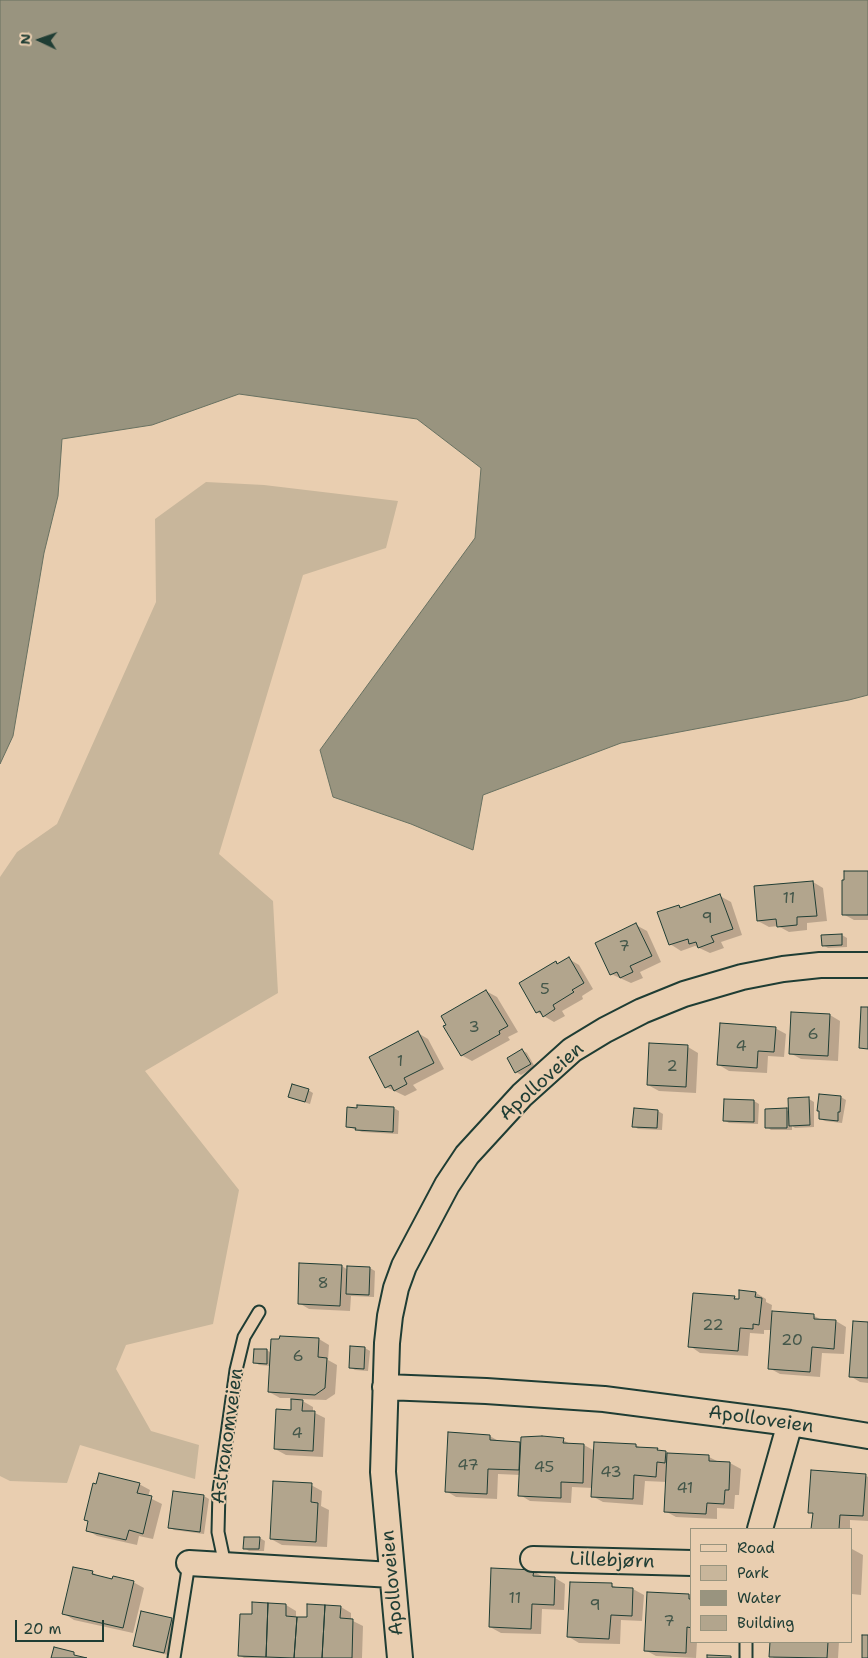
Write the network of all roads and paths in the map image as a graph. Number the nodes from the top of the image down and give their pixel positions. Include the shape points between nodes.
1 (868, 964) edge
2 (259, 1312) dead end
3 (385, 1387) junction
4 (790, 1423) junction
5 (868, 1436) edge
6 (760, 1528) edge
7 (533, 1559) dead end
8 (189, 1563) joint
9 (225, 1564) junction
10 (690, 1564) edge
11 (392, 1575) junction
12 (746, 1643) edge
13 (174, 1658) edge
14 (400, 1658) edge
15 (746, 1658) edge

1 - 3 street, Apolloveien via 783,969 684,994 605,1030 572,1050 546,1072 515,1101 467,1156 414,1245 396,1288 390,1316
2 - 9 lane, Astronomveien via 244,1337 236,1370 219,1491 218,1532
3 - 4 street, Apolloveien via 604,1399
3 - 11 street, Apolloveien via 383,1472
4 - 5 street, Apolloveien
4 - 6 street
7 - 10 street, Lillebjørn
8 - 9 street
8 - 13 lane
9 - 11 street
11 - 14 street, Apolloveien
12 - 15 lane

